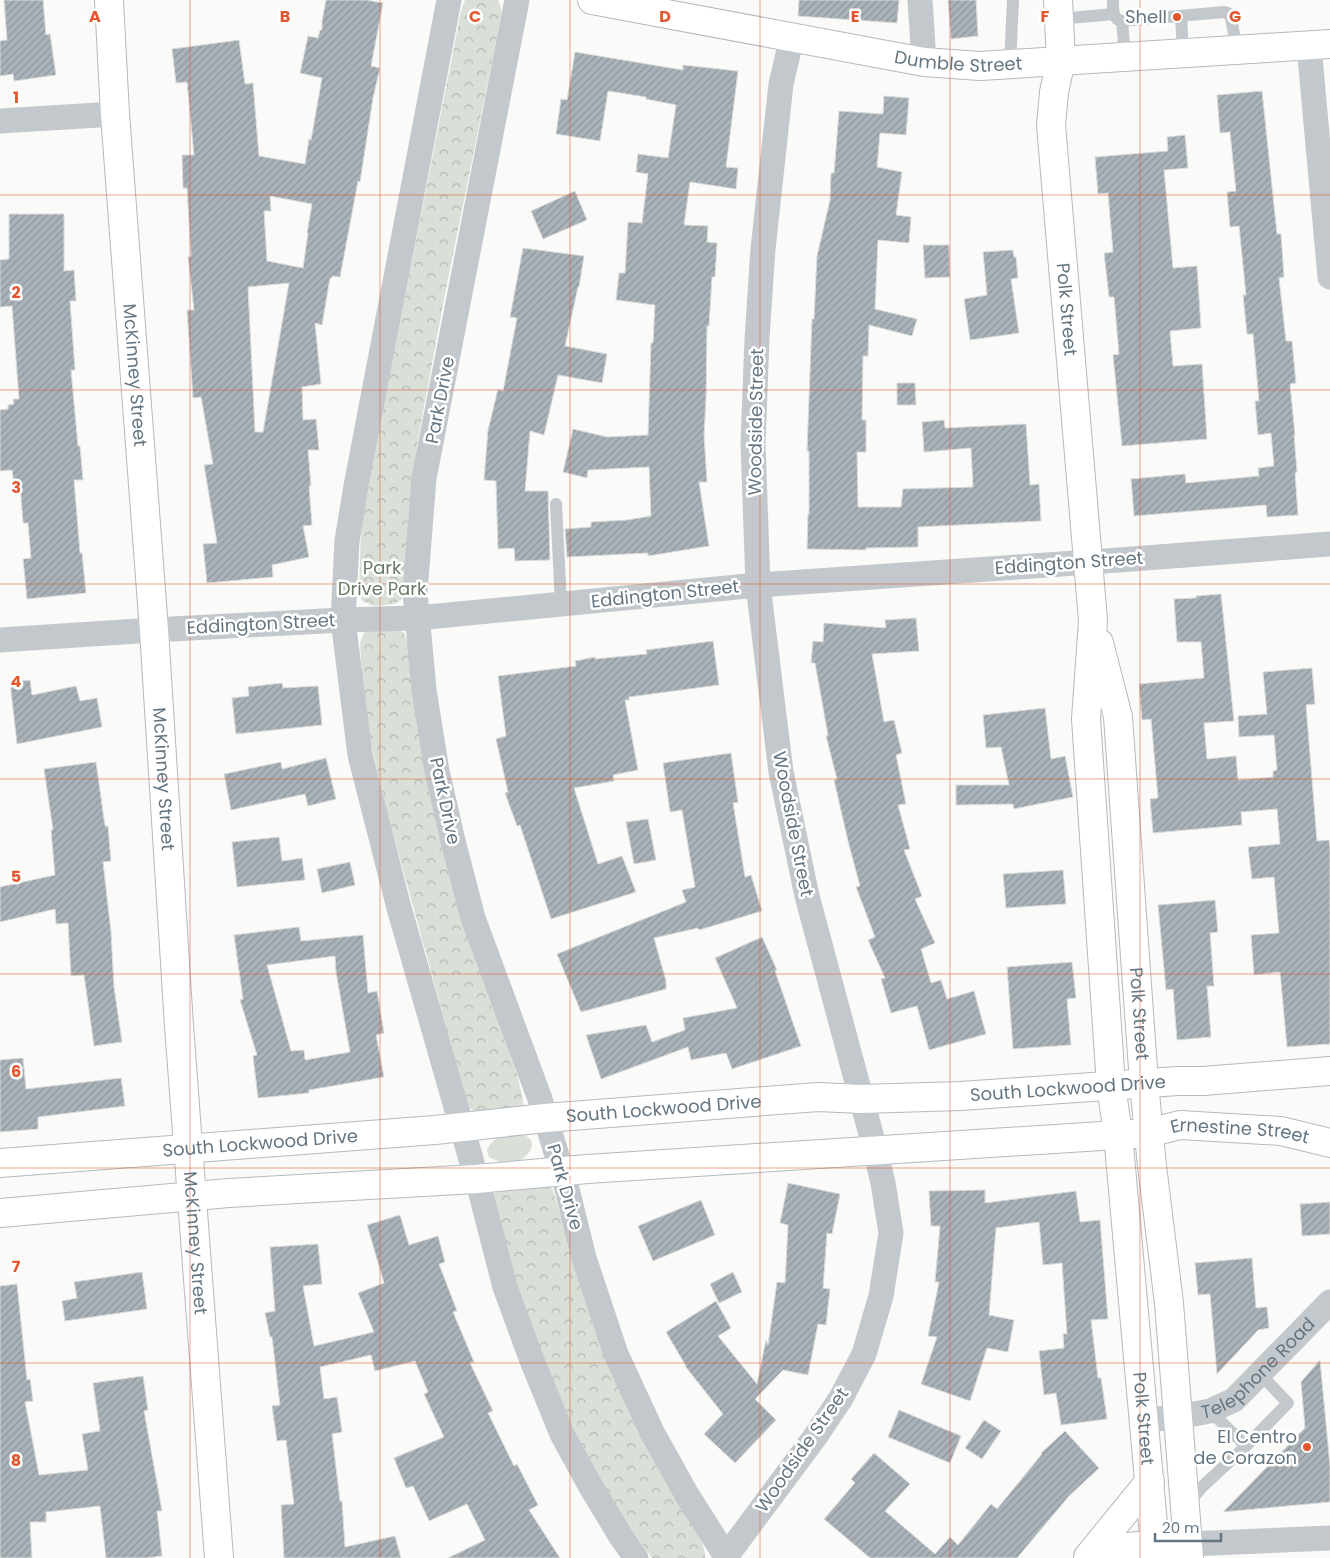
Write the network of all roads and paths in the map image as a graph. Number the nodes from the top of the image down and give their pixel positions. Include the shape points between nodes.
1 (109, 0) edge
2 (450, 0) edge
3 (518, 0) edge
4 (592, 0) edge
5 (920, 0) edge
6 (1013, 0) edge
7 (1113, 0) edge
8 (671, 7) edge
9 (1058, 10) edge
10 (1181, 16) junction
11 (1118, 18) junction
12 (792, 37) junction
13 (1320, 45) edge
14 (1237, 50) junction
15 (1183, 53) junction
16 (1125, 56) junction
17 (1061, 60) junction
18 (924, 62) junction
19 (1010, 64) junction
20 (115, 114) junction
21 (0, 121) edge
22 (1330, 277) edge
23 (556, 504) dead end
24 (1330, 544) edge
25 (1089, 562) junction
26 (758, 585) junction
27 (561, 604) junction
28 (417, 618) junction
29 (343, 620) junction
30 (1093, 620) junction
31 (154, 630) junction
32 (0, 640) edge
33 (1330, 1071) edge
34 (1144, 1083) junction
35 (1111, 1085) junction
36 (861, 1099) junction
37 (545, 1118) junction
38 (462, 1128) junction
39 (1148, 1132) junction
40 (1118, 1134) junction
41 (1330, 1143) edge
42 (188, 1149) junction
43 (875, 1149) junction
44 (0, 1164) edge
45 (561, 1172) junction
46 (476, 1179) junction
47 (192, 1197) junction
48 (0, 1213) edge
49 (1328, 1307) edge
50 (1260, 1374) junction
51 (1210, 1411) junction
52 (1178, 1417) junction
53 (1145, 1420) junction
54 (1246, 1446) junction
55 (1150, 1481) junction
56 (1185, 1508) junction
57 (1330, 1538) edge
58 (1188, 1551) edge
59 (1156, 1552) edge
60 (726, 1557) edge
61 (219, 1558) edge
62 (636, 1558) edge
63 (1088, 1558) edge

1 - 20 main road, McKinney Street
2 - 29 street via 356,486 347,540
3 - 28 street, Park Drive via 424,478 415,592
4 - 8 main road, Dumble Street
5 - 18 street
6 - 19 lane
7 - 11 lane
8 - 12 main road, Dumble Street
9 - 11 lane
9 - 17 main road, Polk Street
10 - 11 lane
10 - 14 lane via 1228,14
10 - 15 lane
11 - 16 lane
12 - 18 main road, Dumble Street
12 - 26 street, Woodside Street via 781,84 758,329 753,442
13 - 14 main road, Dumble Street
13 - 22 street
14 - 15 main road, Dumble Street
15 - 16 main road, Dumble Street
16 - 17 main road, Dumble Street
17 - 19 main road, Dumble Street
17 - 25 main road, Polk Street via 1051,125
18 - 19 main road, Dumble Street via 980,66
20 - 21 street
20 - 31 main road, McKinney Street
23 - 27 lane
24 - 25 street, Eddington Street
25 - 26 street, Eddington Street
25 - 30 main road, Polk Street
26 - 27 street, Eddington Street
26 - 36 street, Woodside Street via 781,772 807,896
27 - 28 street, Eddington Street
28 - 29 street, Eddington Street
28 - 37 street, Park Drive via 437,771 453,841 473,918
29 - 31 street, Eddington Street
29 - 38 street via 360,755 399,908
30 - 34 main road, Polk Street via 1118,717
30 - 35 main road, Polk Street via 1086,719
31 - 32 street, Eddington Street
31 - 42 main road, McKinney Street
33 - 34 main road, South Lockwood Drive
34 - 35 main road, South Lockwood Drive
34 - 39 main road, Polk Street
35 - 36 main road, South Lockwood Drive
35 - 40 main road, Polk Street
36 - 37 main road, South Lockwood Drive via 818,1097
36 - 43 street, Woodside Street
37 - 38 main road, South Lockwood Drive
37 - 45 street, Park Drive
38 - 42 main road, South Lockwood Drive
38 - 46 street
39 - 40 main road
39 - 41 main road, Ernestine Street via 1180,1125 1272,1130
39 - 52 main road, Polk Street
40 - 43 main road
40 - 53 main road, Polk Street
42 - 44 main road, South Lockwood Drive
42 - 47 main road, McKinney Street
43 - 45 main road
43 - 60 street, Woodside Street via 891,1233 881,1296 864,1354 841,1398 815,1437
45 - 46 main road
45 - 60 street, Park Drive via 584,1258 616,1354 652,1432
46 - 47 main road
46 - 62 street via 506,1287 562,1434
47 - 48 main road
47 - 61 main road, McKinney Street
49 - 50 street, Telephone Road
50 - 51 street, Telephone Road via 1234,1400
50 - 54 lane via 1288,1402
51 - 52 street, Telephone Road
51 - 54 lane
52 - 53 street, Telephone Road
52 - 56 main road, Polk Street
53 - 55 main road, Polk Street
54 - 56 lane via 1203,1486
55 - 59 main road, Polk Street
55 - 63 main road
56 - 58 main road, Polk Street
57 - 58 street
58 - 59 main road
59 - 63 main road via 1118,1547

